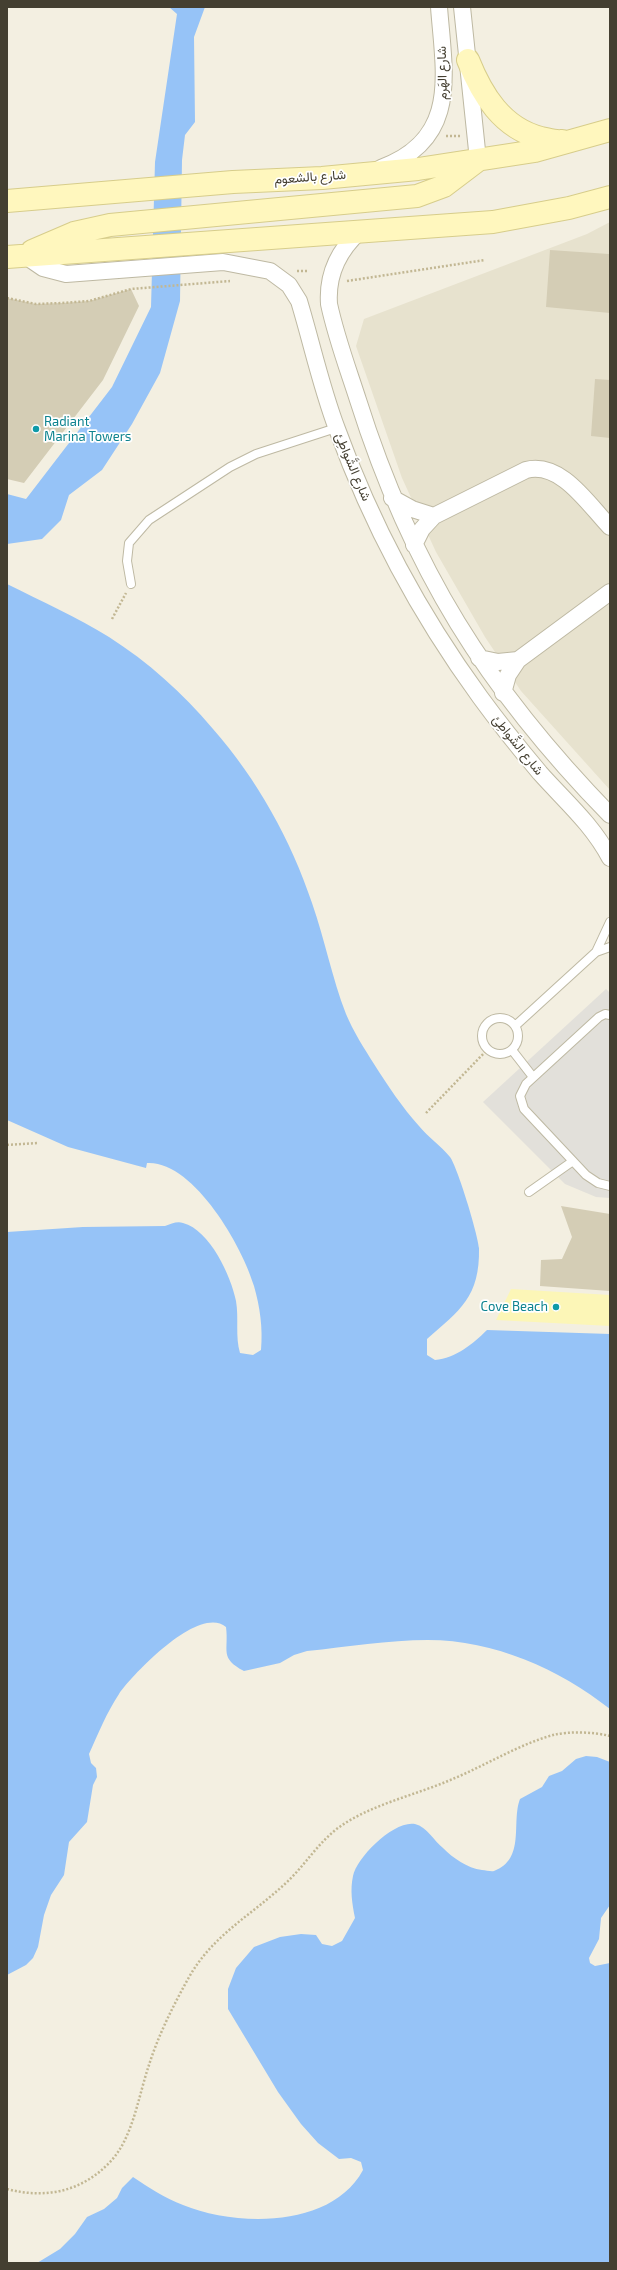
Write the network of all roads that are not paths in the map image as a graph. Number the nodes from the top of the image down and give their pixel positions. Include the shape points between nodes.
1 (439, 7) edge
2 (462, 7) edge
3 (468, 60) junction
4 (610, 130) edge
5 (589, 137) junction
6 (478, 160) junction
7 (367, 173) junction
8 (610, 197) edge
9 (7, 201) edge
10 (360, 232) junction
11 (222, 252) junction
12 (15, 256) edge
13 (336, 428) junction
14 (392, 498) junction
15 (434, 516) junction
16 (610, 527) edge
17 (414, 545) junction
18 (131, 584) road end
19 (610, 592) edge
20 (479, 658) junction
21 (518, 660) junction
22 (503, 693) junction
23 (610, 815) edge
24 (610, 858) edge
25 (610, 922) edge
26 (610, 947) edge
27 (596, 952) junction
28 (610, 1015) edge
29 (515, 1026) junction
30 (512, 1050) junction
31 (533, 1076) junction
32 (573, 1161) junction
33 (610, 1186) edge
34 (529, 1192) dead end

1 - 7 street, شارع الهَرم via 445,82 442,108 434,126 420,144 398,162
2 - 3 street, شارع الهَرم
3 - 5 main road via 477,83 489,102 503,118 517,128 558,142
3 - 6 street, شارع الهَرم
4 - 5 main road, شارع بالشعوم
5 - 6 main road, شارع بالشعوم via 535,151
6 - 7 main road, شارع بالشعوم
6 - 12 main road via 450,182 417,196 110,225 56,239
7 - 9 main road, شارع بالشعوم
8 - 10 main road via 569,208 494,222
10 - 11 main road
10 - 14 street, شارع الشَّواطِئ via 344,247 334,266 329,286 329,304 364,419
11 - 12 main road via 105,250
11 - 12 street, شارع الشَّواطِئ via 112,271 66,274 54,272
11 - 13 street, شارع الشَّواطِئ via 270,271 282,278 294,292 302,310
13 - 18 lane via 256,454 230,467 149,520 130,543 127,561
13 - 24 street, شارع الشَّواطِئ via 396,561 451,655 509,736 586,821
14 - 15 street, شارع الشَّواطِئ via 412,509
14 - 17 street, شارع الشَّواطِئ
15 - 16 street via 526,470 540,468 561,476
15 - 17 street via 422,529
17 - 20 street, شارع الشَّواطِئ via 452,616
19 - 21 street
20 - 21 street via 498,662
20 - 22 street, شارع الشَّواطِئ
21 - 22 street, شارع الشَّواطِئ via 508,675
22 - 23 street, شارع الشَّواطِئ via 564,767
25 - 27 lane
26 - 27 lane
27 - 29 lane
28 - 31 lane via 602,1014
29 - 30 lane via 518,1034 517,1043
29 - 30 lane via 508,1020 491,1020 484,1026 481,1034 482,1043 487,1050 495,1054 504,1054
30 - 31 lane
31 - 32 lane via 522,1089 521,1103
32 - 33 lane via 592,1179
32 - 34 lane

